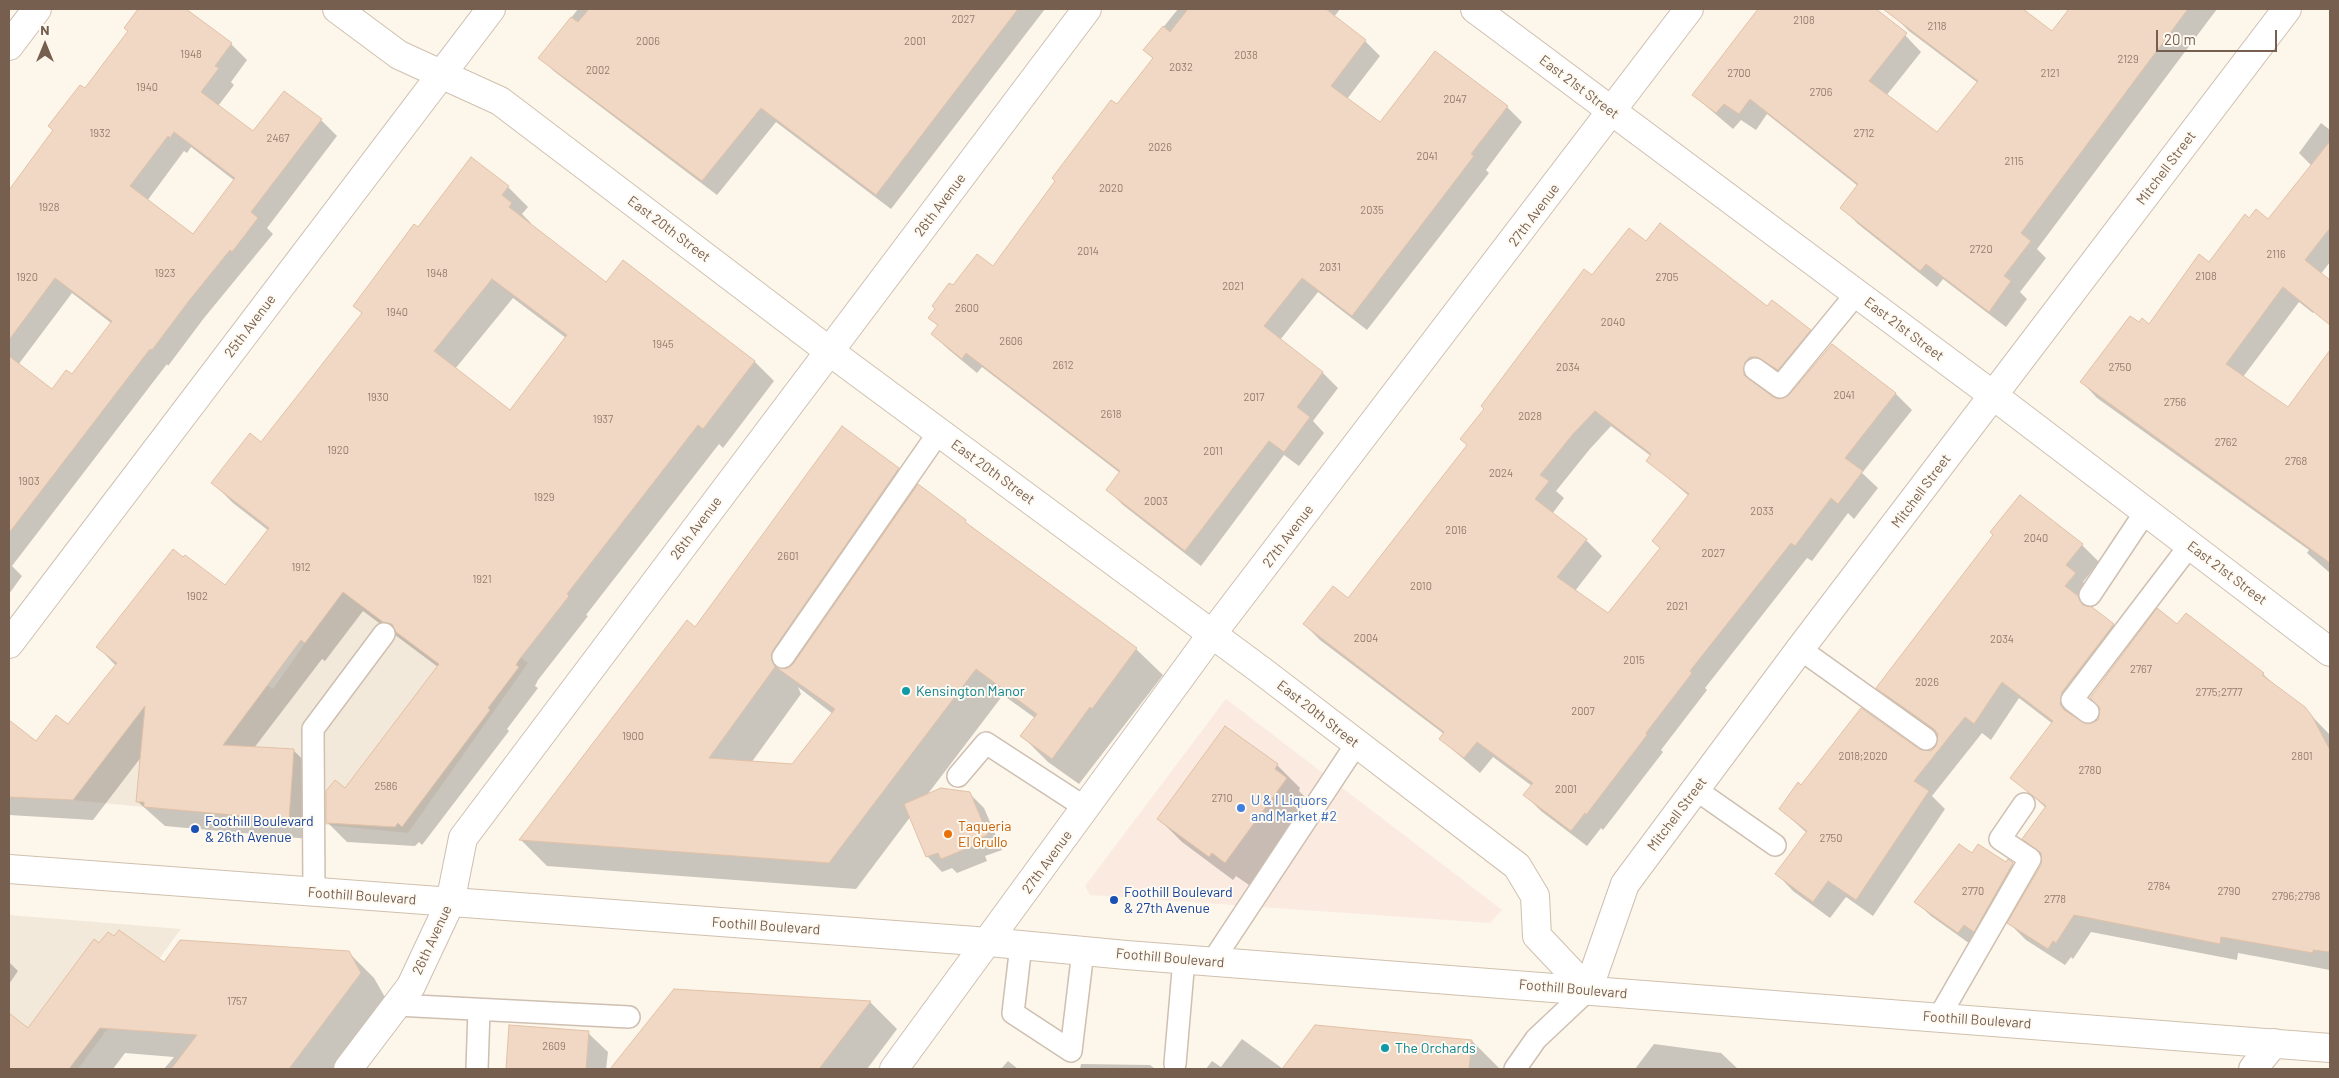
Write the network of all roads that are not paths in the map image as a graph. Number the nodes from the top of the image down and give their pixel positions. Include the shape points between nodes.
1 (37, 9) edge
2 (336, 9) edge
3 (490, 9) edge
4 (1087, 9) edge
5 (1475, 9) edge
6 (1689, 9) edge
7 (2287, 9) edge
8 (9, 46) edge
9 (441, 74) junction
10 (1612, 113) junction
11 (1856, 294) junction
12 (830, 351) junction
13 (1755, 369) dead end
14 (1994, 396) junction
15 (939, 432) junction
16 (2146, 511) junction
17 (2190, 544) junction
18 (2090, 595) dead end
19 (384, 634) dead end
20 (1212, 634) junction
21 (9, 644) edge
22 (1800, 649) junction
23 (2330, 652) edge
24 (782, 657) dead end
25 (2088, 712) dead end
26 (1926, 739) dead end
27 (1356, 743) junction
28 (958, 776) dead end
29 (1695, 789) junction
30 (2024, 804) dead end
31 (1086, 808) junction
32 (1775, 845) dead end
33 (9, 869) edge
34 (314, 892) junction
35 (450, 903) junction
36 (989, 942) junction
37 (1021, 945) junction
38 (1083, 951) junction
39 (1184, 959) junction
40 (1212, 962) junction
41 (1588, 990) junction
42 (396, 1005) junction
43 (479, 1010) junction
44 (629, 1017) dead end
45 (1939, 1017) junction
46 (2274, 1043) junction
47 (2330, 1048) edge
48 (1175, 1064) dead end
49 (348, 1069) edge
50 (477, 1069) edge
51 (894, 1069) edge
52 (1515, 1069) edge
53 (2253, 1069) edge

1 - 8 street
2 - 9 street, East 20th Street via 399,55
3 - 9 street, 25th Avenue
4 - 12 street, 26th Avenue
5 - 10 street, East 21st Street
6 - 10 street, 27th Avenue
7 - 14 street, Mitchell Street
9 - 12 street, East 20th Street via 500,101
9 - 21 street, 25th Avenue
10 - 11 street, East 21st Street
10 - 20 street, 27th Avenue
11 - 13 lane via 1780,387
11 - 14 street, East 21st Street
12 - 15 street, East 20th Street
12 - 35 street, 26th Avenue via 463,838
14 - 16 street, East 21st Street
14 - 22 street, Mitchell Street
15 - 20 street, East 20th Street
15 - 24 lane
16 - 17 street, East 21st Street
16 - 18 lane
17 - 23 street, East 21st Street
17 - 25 lane via 2072,700
19 - 34 lane via 312,728
20 - 27 street, East 20th Street
20 - 31 street, 27th Avenue
22 - 26 lane
22 - 29 street, Mitchell Street
27 - 40 lane
27 - 41 street, East 20th Street via 1518,866 1535,896 1537,936
28 - 31 lane via 986,743
29 - 32 lane
29 - 41 street, Mitchell Street via 1625,884
30 - 45 lane via 2000,839 2030,860
31 - 36 street, 27th Avenue
33 - 34 street, Foothill Boulevard
34 - 35 street, Foothill Boulevard
35 - 36 street, Foothill Boulevard
35 - 42 street, 26th Avenue via 411,986
36 - 37 street, Foothill Boulevard
36 - 51 street, 27th Avenue
37 - 38 street, Foothill Boulevard
37 - 38 lane via 1013,1013 1071,1051
38 - 39 street, Foothill Boulevard
39 - 40 street, Foothill Boulevard
39 - 48 lane
40 - 41 street, Foothill Boulevard
41 - 45 street, Foothill Boulevard
41 - 52 lane via 1536,1040
42 - 43 lane
42 - 49 street, 26th Avenue
43 - 44 lane
43 - 50 lane
45 - 46 street, Foothill Boulevard
46 - 47 street, Foothill Boulevard
46 - 53 street

